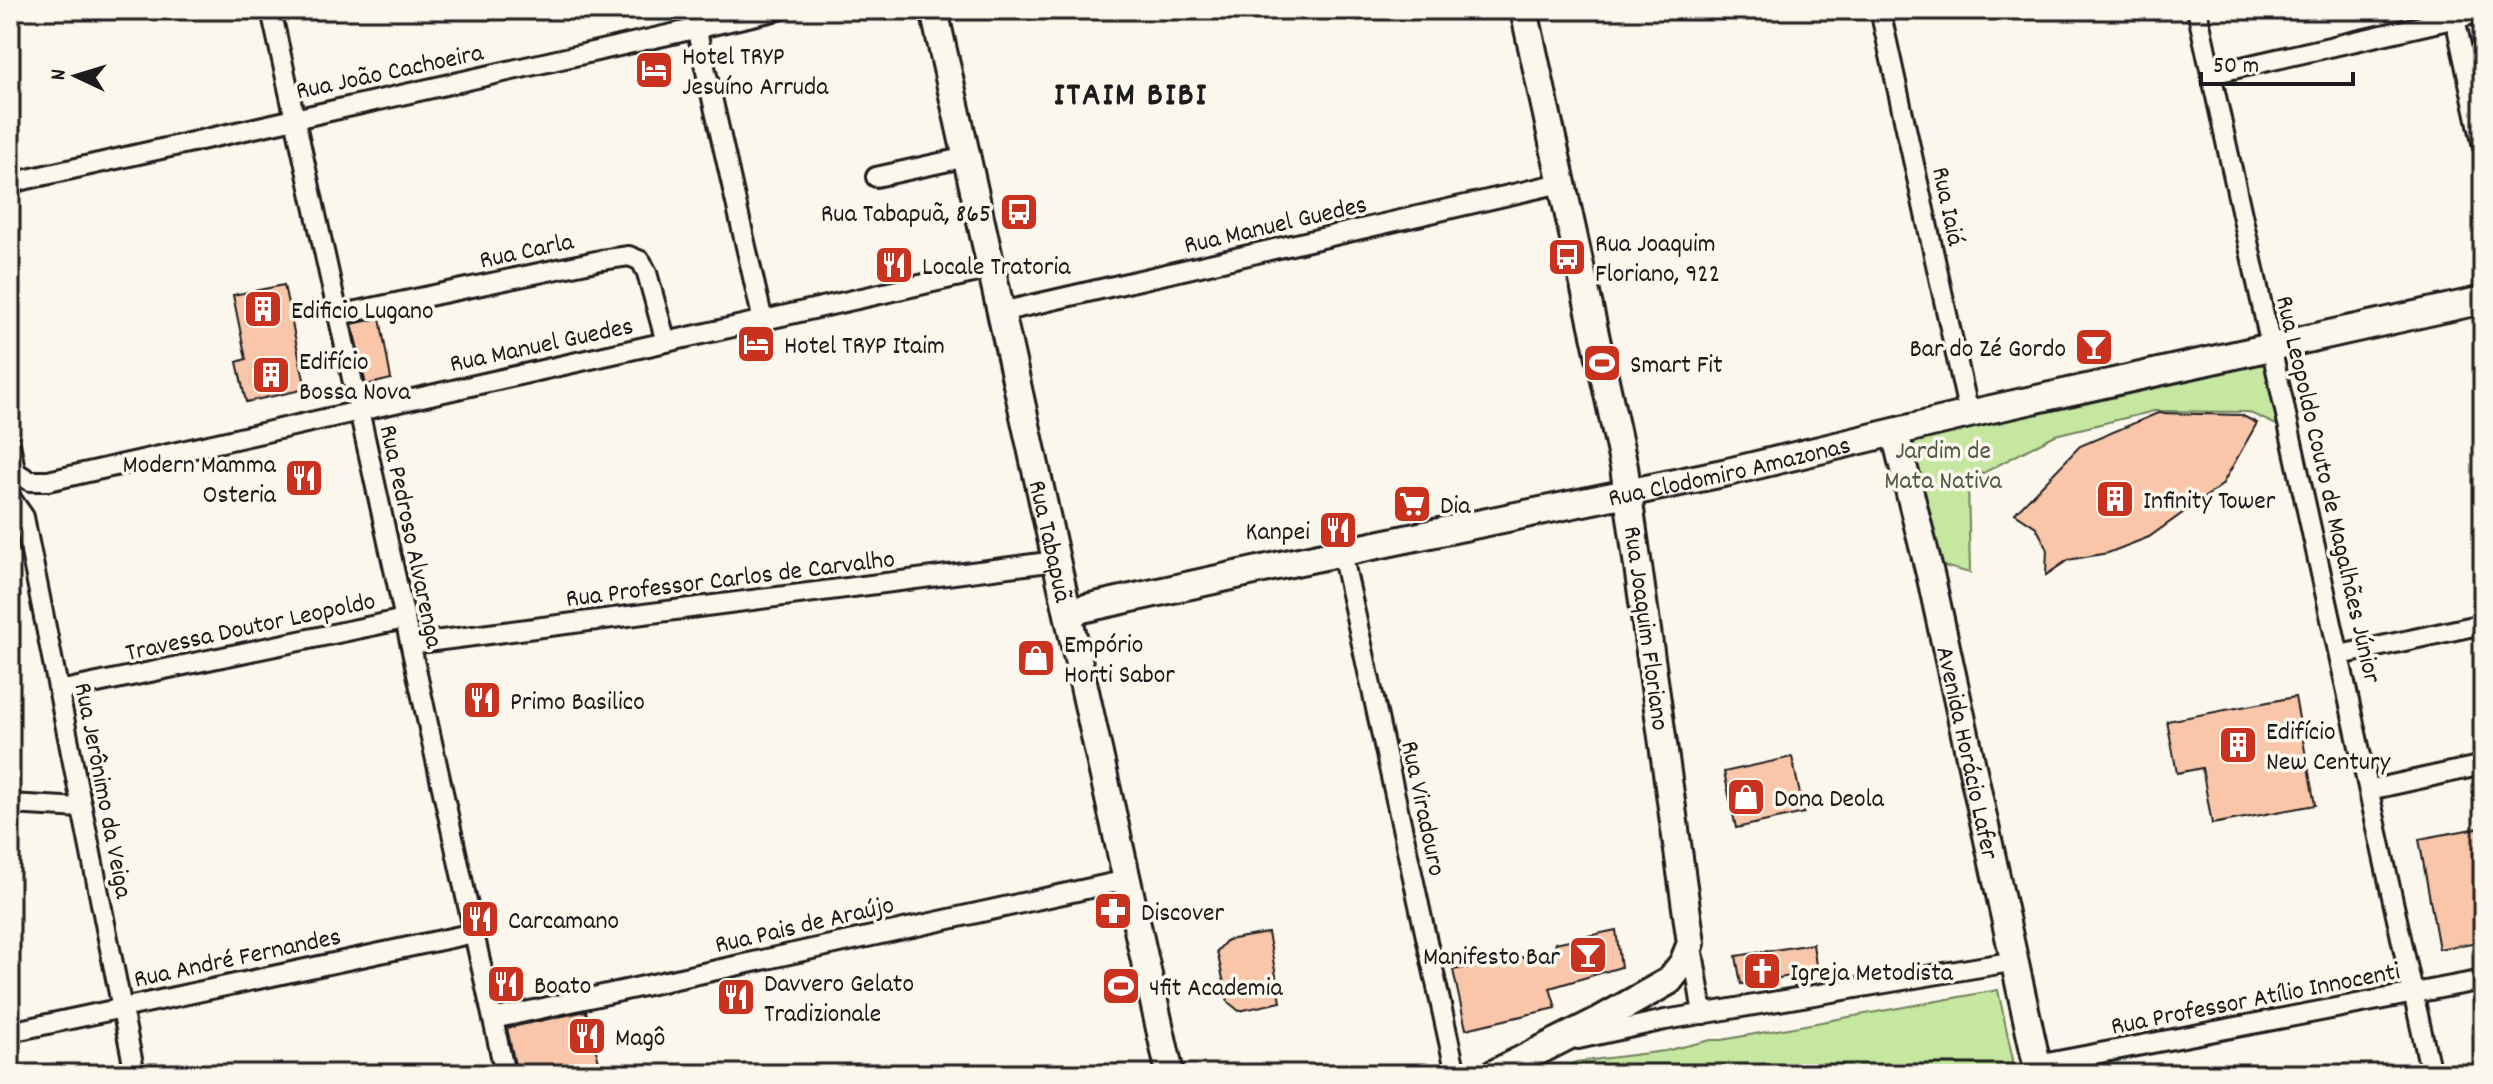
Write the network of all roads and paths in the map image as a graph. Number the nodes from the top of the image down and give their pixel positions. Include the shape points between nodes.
1 (271, 10) edge
2 (692, 10) edge
3 (779, 10) edge
4 (934, 10) edge
5 (1524, 10) edge
6 (1880, 10) edge
7 (2197, 10) edge
8 (2483, 12) edge
9 (2455, 18) junction
10 (697, 29) junction
11 (2211, 74) junction
12 (295, 118) junction
13 (2483, 147) edge
14 (967, 157) junction
15 (876, 177) dead end
16 (10, 183) edge
17 (1561, 183) junction
18 (991, 269) junction
19 (2483, 300) edge
20 (1001, 312) junction
21 (338, 315) junction
22 (763, 321) junction
23 (666, 342) junction
24 (2271, 345) junction
25 (359, 410) junction
26 (1969, 414) junction
27 (1895, 433) junction
28 (10, 443) edge
29 (19, 478) edge
30 (1628, 492) junction
31 (10, 497) edge
32 (24, 517) junction
33 (1342, 553) junction
34 (1056, 561) junction
35 (1068, 612) junction
36 (405, 619) junction
37 (2483, 624) edge
38 (411, 644) junction
39 (2340, 655) junction
40 (59, 691) junction
41 (2483, 765) edge
42 (2369, 790) junction
43 (10, 804) edge
44 (82, 808) junction
45 (1127, 880) junction
46 (474, 933) junction
47 (1691, 943) junction
48 (2016, 961) junction
49 (2483, 980) edge
50 (2414, 993) junction
51 (122, 1007) junction
52 (1703, 1014) junction
53 (493, 1019) junction
54 (10, 1032) edge
55 (1551, 1045) junction
56 (2038, 1070) edge
57 (135, 1074) edge
58 (505, 1074) edge
59 (1170, 1074) edge
60 (1456, 1074) edge
61 (1493, 1074) edge
62 (2431, 1074) edge

1 - 12 street, Rua Pedroso Alvarenga
2 - 10 street
3 - 10 street, Rua João Cachoeira
4 - 14 street, Rua Tabapuã
5 - 17 street, Rua Joaquim Floriano
6 - 26 street, Rua Iaiá
7 - 11 street, Rua Leopoldo Couto de Magalhães Júnior
8 - 9 street
9 - 11 street
9 - 13 street
10 - 12 street, Rua João Cachoeira
10 - 22 street
11 - 24 street, Rua Leopoldo Couto de Magalhães Júnior
12 - 16 street, Rua João Cachoeira
12 - 21 street, Rua Pedroso Alvarenga
14 - 15 street
14 - 18 street, Rua Tabapuã
17 - 20 street, Rua Manuel Guedes
17 - 30 street, Rua Joaquim Floriano
18 - 20 street, Rua Tabapuã
18 - 22 street, Rua Manuel Guedes
19 - 24 street, Rua Clodomiro Amazonas
20 - 34 street, Rua Tabapuã
21 - 23 street, Rua Carla via 629,256 641,261 647,273
21 - 25 street, Rua Pedroso Alvarenga
22 - 23 street, Rua Manuel Guedes
23 - 25 street, Rua Manuel Guedes
24 - 26 street, Rua Clodomiro Amazonas
24 - 39 street, Rua Leopoldo Couto de Magalhães Júnior
25 - 29 street, Rua Manuel Guedes via 48,481
25 - 36 street, Rua Pedroso Alvarenga
26 - 27 street, Rua Clodomiro Amazonas
27 - 30 street, Rua Clodomiro Amazonas
27 - 48 street, Avenida Horácio Lafer
28 - 29 street, Rua Jerônimo da Veiga
29 - 32 street, Rua Jerônimo da Veiga via 32,490
30 - 33 street, Rua Clodomiro Amazonas
30 - 47 street, Rua Joaquim Floriano
31 - 32 street, Rua Jerônimo da Veiga
32 - 40 street, Rua Jerônimo da Veiga
33 - 35 street, Rua Clodomiro Amazonas
33 - 60 street, Rua Viradouro
34 - 35 street, Rua Tabapuã
34 - 38 street, Rua Professor Carlos de Carvalho
35 - 45 street, Rua Tabapuã
36 - 38 street, Rua Pedroso Alvarenga
36 - 40 street, Travessa Doutor Leopoldo
37 - 39 street
38 - 46 street, Rua Pedroso Alvarenga
39 - 42 street, Rua Leopoldo Couto de Magalhães Júnior
40 - 44 street, Rua Jerônimo da Veiga
41 - 42 street
42 - 50 street, Rua Leopoldo Couto de Magalhães Júnior
43 - 44 street
44 - 51 street, Rua Jerônimo da Veiga
45 - 53 street, Rua Pais de Araújo
45 - 59 street, Rua Tabapuã
46 - 51 street, Rua André Fernandes
46 - 53 street, Rua Pedroso Alvarenga
47 - 52 street, Rua Joaquim Floriano
47 - 55 street via 1669,981
48 - 52 street
48 - 56 street, Avenida Horácio Lafer
49 - 50 street, Rua Professor Atílio Innocenti
50 - 56 street, Rua Professor Atílio Innocenti
50 - 62 street, Rua Leopoldo Couto de Magalhães Júnior
51 - 54 street, Rua André Fernandes
51 - 57 street, Rua Jerônimo da Veiga
52 - 55 street
53 - 58 street, Rua Pedroso Alvarenga
55 - 61 street

